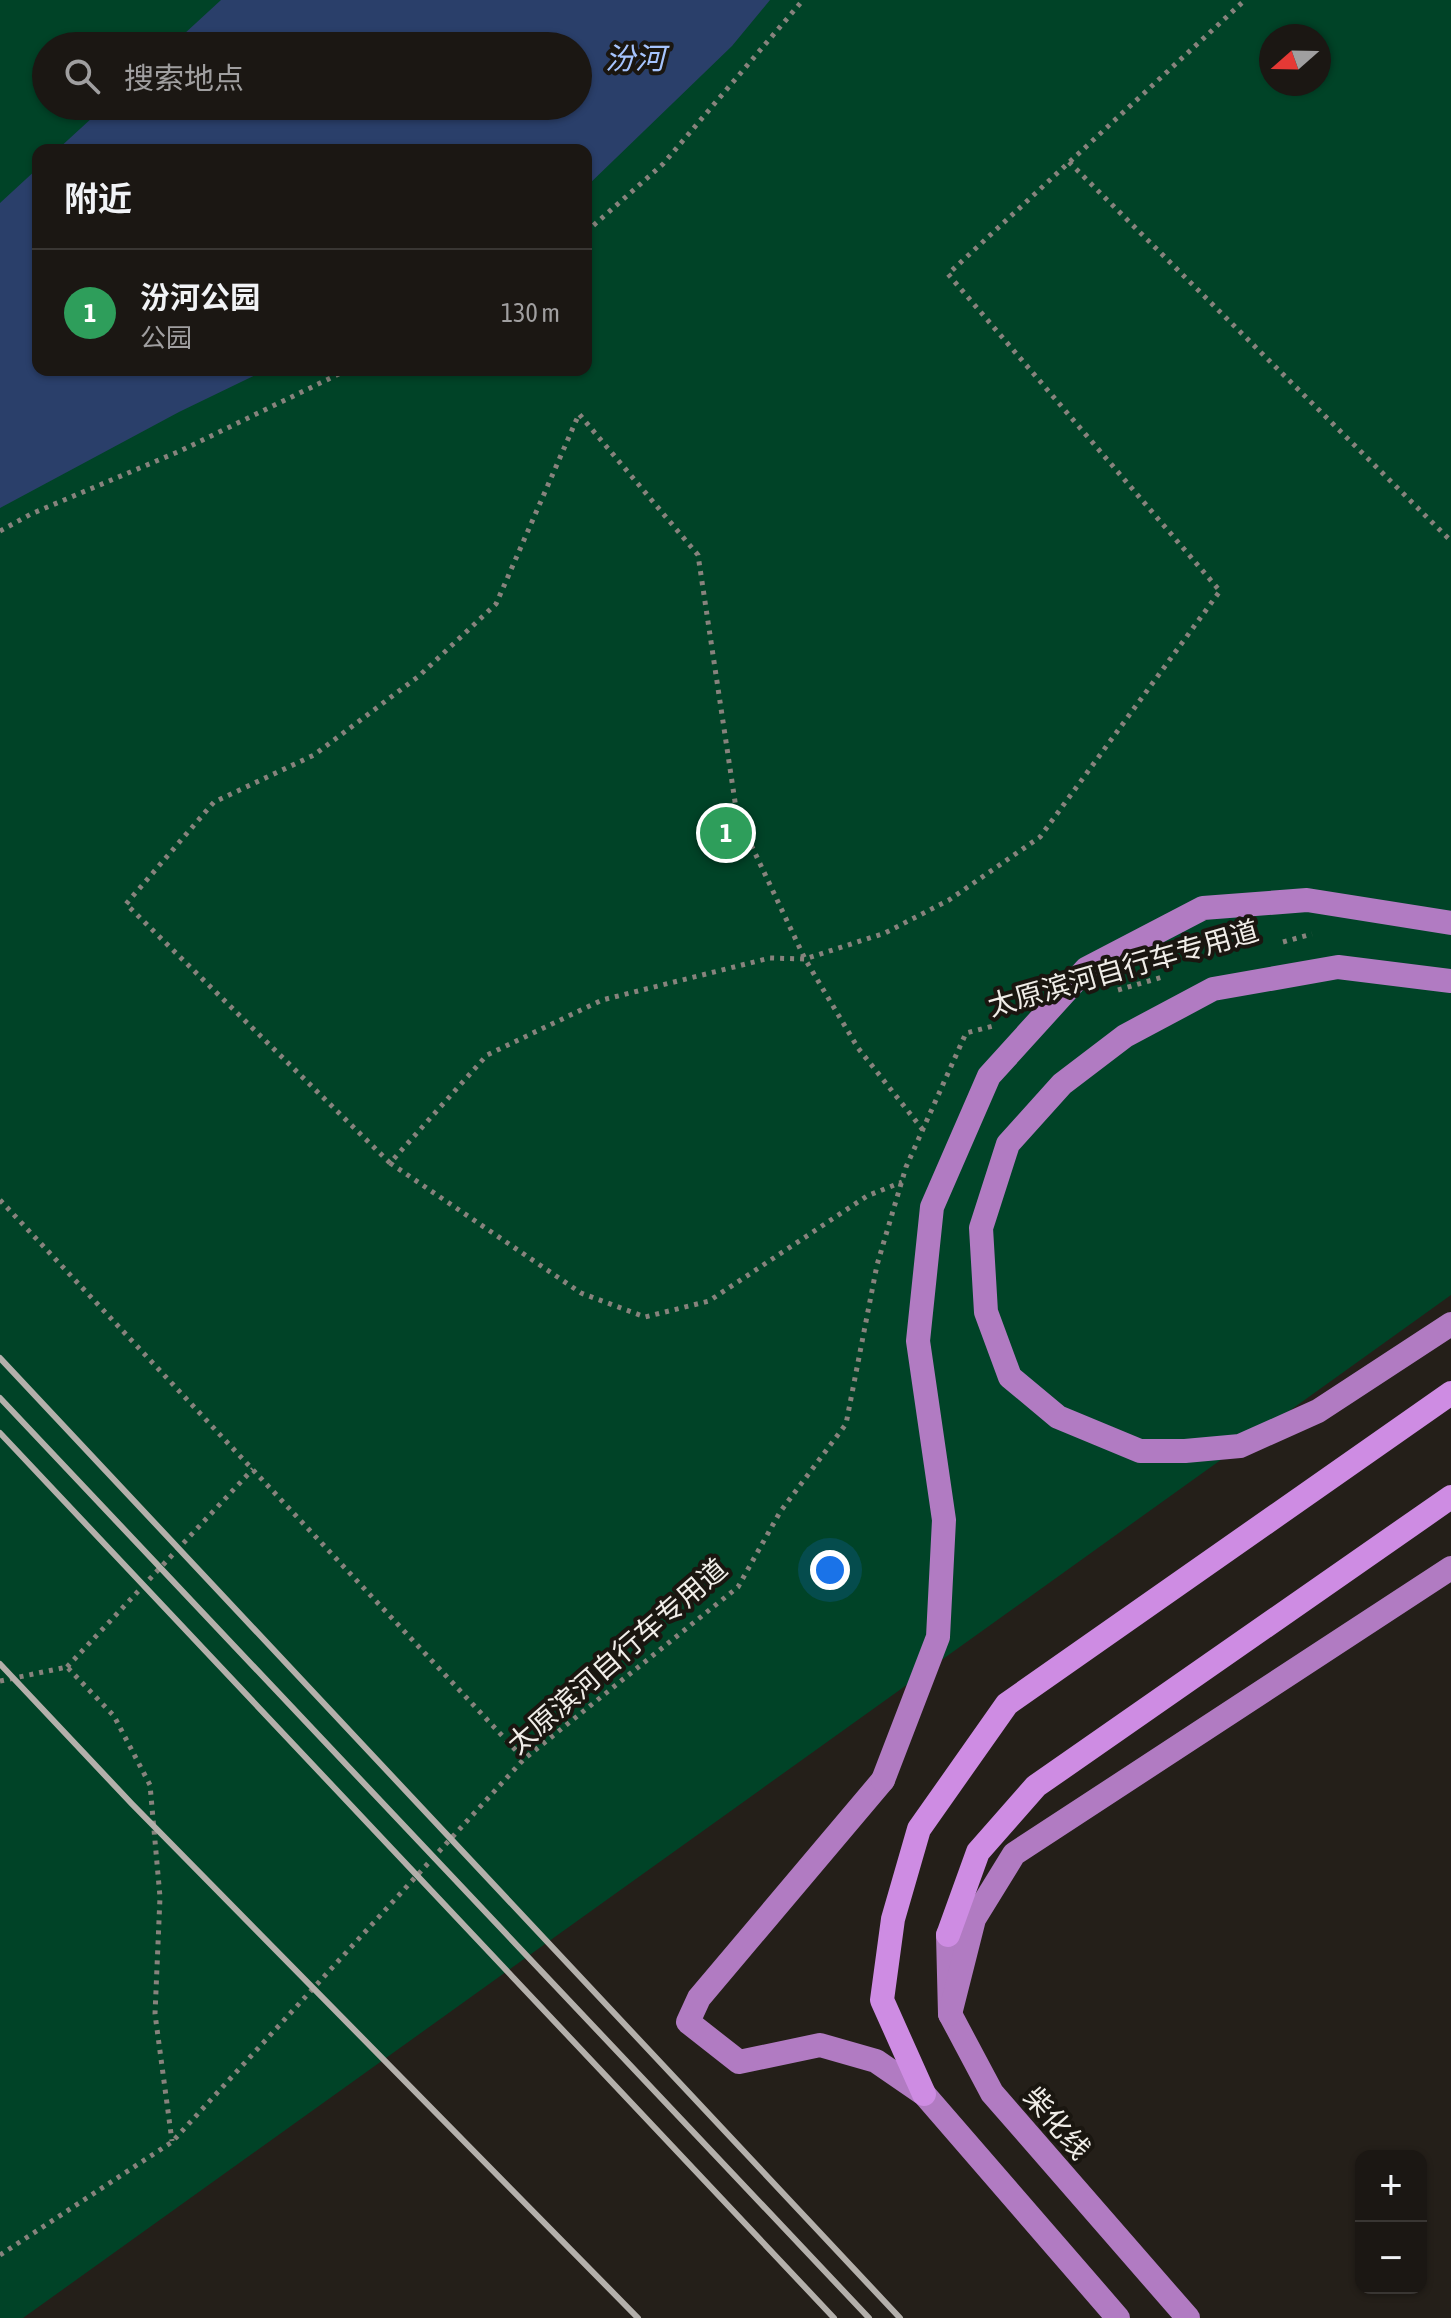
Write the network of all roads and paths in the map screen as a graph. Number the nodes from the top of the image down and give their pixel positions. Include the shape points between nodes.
1 (803, 0) edge
2 (1245, 0) edge
3 (1069, 162) junction
4 (592, 227) edge
5 (335, 376) edge
6 (0, 531) edge
7 (1451, 541) edge
8 (1451, 923) edge
9 (1315, 933) dead end
10 (1269, 946) dead end
11 (805, 959) junction
12 (1178, 972) dead end
13 (1451, 981) edge
14 (1118, 990) dead end
15 (996, 1025) dead end
16 (923, 1130) junction
17 (390, 1163) junction
18 (902, 1182) junction
19 (0, 1200) edge
20 (1451, 1324) edge
21 (1451, 1393) edge
22 (253, 1469) junction
23 (1451, 1497) edge
24 (1451, 1568) edge
25 (67, 1667) junction
26 (0, 1681) edge
27 (524, 1759) junction
28 (948, 1935) joint
29 (950, 2014) junction
30 (924, 2094) junction
31 (172, 2142) junction
32 (0, 2255) edge
33 (1118, 2318) edge
34 (1188, 2318) edge

1 - 4 path via 663,164
2 - 3 path
3 - 7 path
3 - 11 path via 948,274 1220,591 1040,837 949,900 885,933
5 - 6 path
8 - 30 main road, bridge via 1307,900 1203,908 1086,969 989,1076 932,1207 918,1341 944,1520 938,1637 883,1780 699,1998 688,2022 739,2062 820,2045 876,2061
9 - 10 path, 太原滨河自行车专用道
11 - 16 path via 858,1048
11 - 17 path via 770,958 602,1000 487,1055
11 - 17 path via 737,815 698,555 579,414 496,604 419,676 314,755 214,802 126,904
12 - 14 path, 太原滨河自行车专用道
13 - 20 main road via 1338,967 1213,989 1125,1036 1062,1084 1008,1144 981,1228 986,1312 1010,1377 1058,1417 1140,1451 1240,1446 1318,1411
15 - 16 path, 太原滨河自行车专用道 via 966,1033
16 - 18 path, 太原滨河自行车专用道
17 - 18 path via 581,1293 645,1317 709,1301 867,1196
18 - 27 path, 太原滨河自行车专用道 via 877,1265 846,1424 780,1512 738,1587
19 - 22 path
21 - 30 highway via 1007,1704 919,1829 893,1919 882,2000
22 - 25 path
22 - 27 path
23 - 28 highway via 1036,1786 978,1852
24 - 29 main road via 1014,1854 974,1919
25 - 26 path
25 - 31 path via 114,1716 150,1785 160,1897 155,2014
27 - 31 path, 太原滨河自行车专用道
28 - 29 main road, 柴化线
29 - 34 main road, 柴化线 via 992,2093
30 - 33 main road
31 - 32 path, 太原滨河自行车专用道

